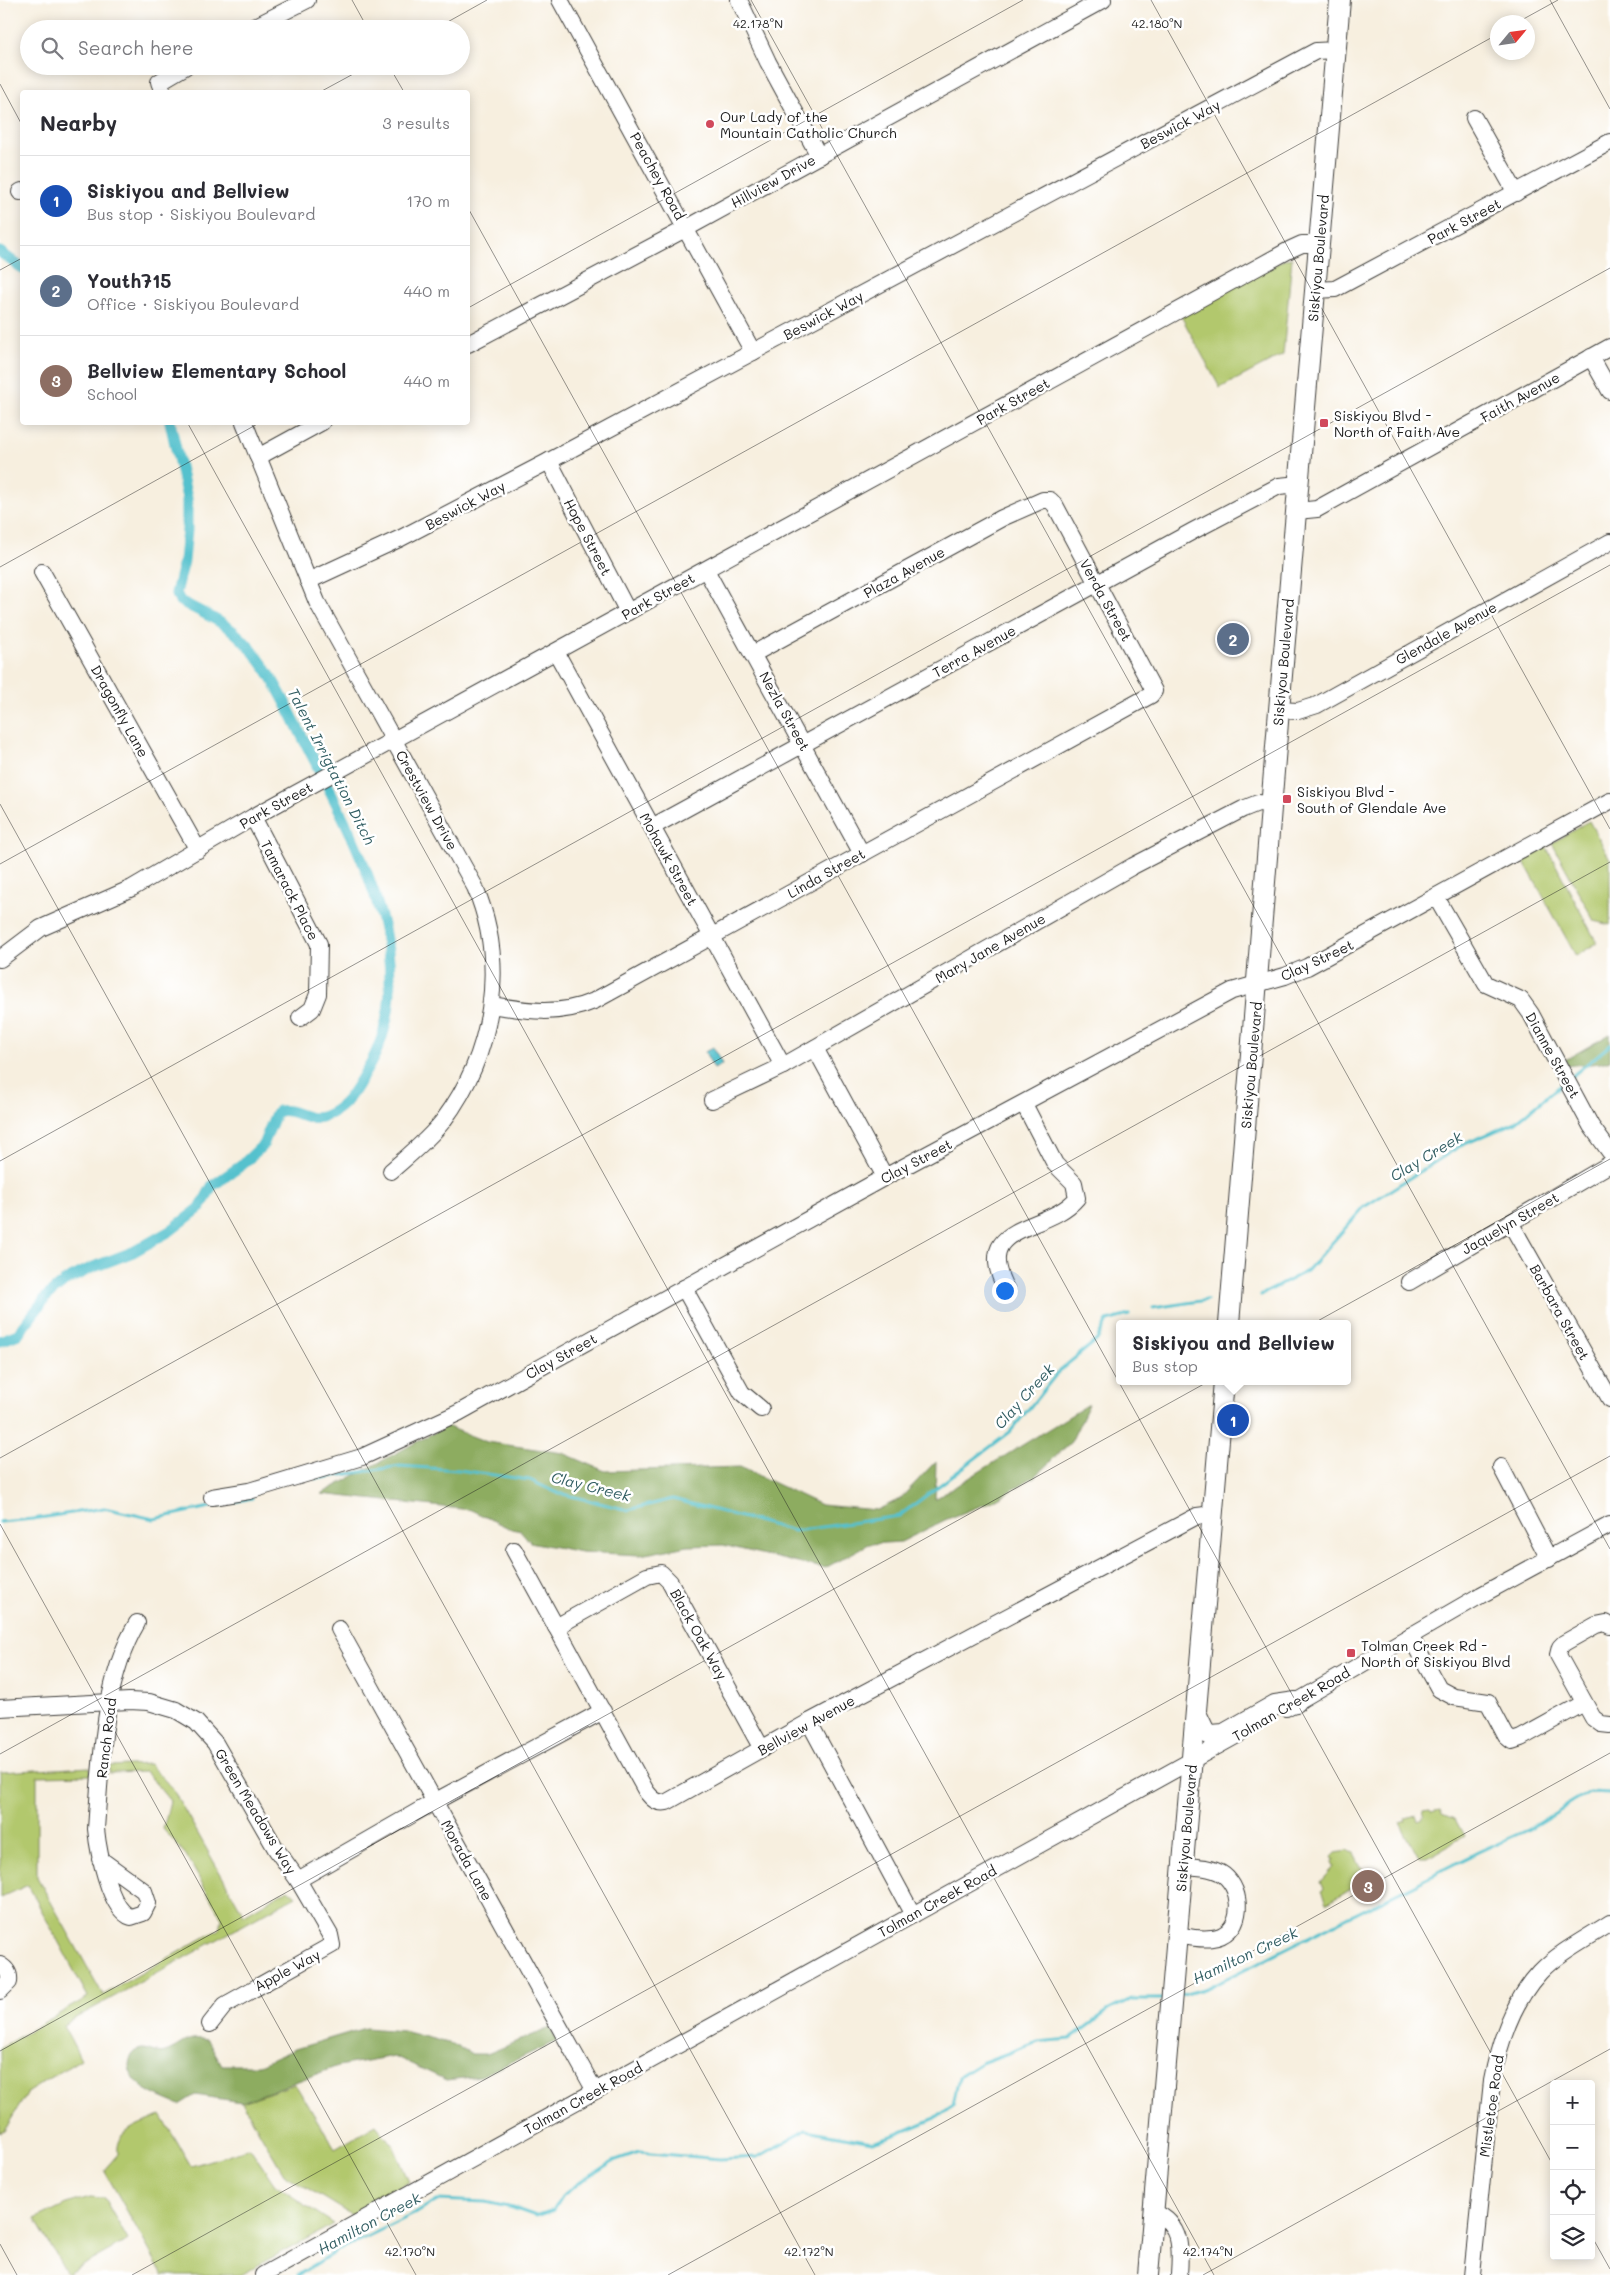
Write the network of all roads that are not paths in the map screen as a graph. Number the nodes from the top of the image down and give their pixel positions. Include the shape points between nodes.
1 (308, 0) edge
2 (560, 0) edge
3 (739, 0) edge
4 (1103, 0) edge
5 (1340, 0) edge
6 (268, 20) edge
7 (1336, 50) junction
8 (171, 75) edge
9 (162, 90) edge
10 (1474, 118) dead end
11 (1610, 142) edge
12 (818, 156) junction
13 (1516, 193) junction
14 (687, 228) junction
15 (1319, 244) junction
16 (1316, 290) junction
17 (470, 343) edge
18 (1610, 347) edge
19 (753, 352) junction
20 (1591, 357) junction
21 (1610, 391) edge
22 (245, 425) edge
23 (317, 425) edge
24 (258, 457) junction
25 (549, 461) junction
26 (1299, 484) junction
27 (1055, 504) joint
28 (1297, 510) junction
29 (1610, 542) edge
30 (706, 570) junction
31 (42, 572) dead end
32 (308, 582) junction
33 (1097, 583) junction
34 (628, 612) junction
35 (556, 652) junction
36 (753, 654) junction
37 (1151, 695) joint
38 (1279, 710) junction
39 (394, 740) junction
40 (803, 744) junction
41 (1610, 801) edge
42 (1272, 804) junction
43 (253, 817) junction
44 (652, 827) junction
45 (198, 850) junction
46 (862, 854) junction
47 (1436, 897) junction
48 (712, 936) junction
49 (0, 959) edge
50 (1258, 984) junction
51 (491, 1005) junction
52 (300, 1018) dead end
53 (815, 1048) junction
54 (783, 1066) junction
55 (712, 1100) dead end
56 (1024, 1104) junction
57 (1610, 1152) edge
58 (1610, 1164) edge
59 (390, 1171) dead end
60 (885, 1177) junction
61 (1511, 1224) junction
62 (1409, 1282) dead end
63 (684, 1288) junction
64 (1007, 1291) dead end
65 (1229, 1320) edge
66 (1224, 1385) edge
67 (1610, 1400) edge
68 (761, 1410) dead end
69 (1501, 1467) dead end
70 (212, 1497) dead end
71 (1213, 1514) junction
72 (1610, 1525) edge
73 (514, 1550) dead end
74 (1549, 1559) junction
75 (137, 1623) dead end
76 (1610, 1626) edge
77 (556, 1627) junction
78 (340, 1630) dead end
79 (1410, 1636) junction
80 (1296, 1702) junction
81 (109, 1703) junction
82 (1584, 1703) junction
83 (0, 1708) edge
84 (603, 1711) junction
85 (1196, 1713) junction
86 (809, 1722) junction
87 (1610, 1725) edge
88 (762, 1749) junction
89 (1192, 1760) junction
90 (434, 1802) junction
91 (100, 1859) dead end
92 (1183, 1866) junction
93 (298, 1880) junction
94 (913, 1915) junction
95 (1610, 1923) edge
96 (1177, 1935) junction
97 (0, 1965) edge
98 (0, 1991) edge
99 (210, 2024) dead end
100 (595, 2091) junction
101 (1154, 2212) junction
102 (263, 2275) edge
103 (1148, 2275) edge
104 (1179, 2275) edge
105 (1472, 2275) edge

1 - 6 street
2 - 14 street, Peachey Road
3 - 12 street
4 - 12 street, Hillview Drive
5 - 7 main road, Siskiyou Boulevard
7 - 15 main road, Siskiyou Boulevard
7 - 19 street, Beswick Way via 1316,51
8 - 9 street via 159,82
10 - 13 street
11 - 13 street, Park Street
12 - 14 street, Hillview Drive
13 - 16 street, Park Street via 1335,289
14 - 17 street, Hillview Drive
14 - 19 street, Peachey Road
15 - 16 main road, Siskiyou Boulevard
15 - 30 street, Park Street via 1302,244 1291,249
16 - 26 main road, Siskiyou Boulevard
18 - 20 street, Faith Avenue
19 - 25 street, Beswick Way
20 - 21 street
20 - 28 street, Faith Avenue via 1317,509
22 - 24 street, Crestview Drive
23 - 24 street
24 - 32 street, Crestview Drive
25 - 32 street, Beswick Way via 402,538
25 - 34 street, Hope Street
26 - 28 main road, Siskiyou Boulevard
26 - 33 street, Terra Avenue via 1279,486
27 - 33 street, Verda Street
27 - 36 street, Plaza Avenue via 1043,500 1023,508
28 - 38 main road, Siskiyou Boulevard
29 - 38 street, Glendale Avenue via 1317,704 1298,711
30 - 34 street, Park Street
30 - 36 street, Nezla Street
31 - 45 street, Dragonfly Lane
32 - 39 street, Crestview Drive
33 - 37 street, Verda Street via 1154,686
33 - 40 street, Terra Avenue
34 - 35 street, Park Street
35 - 39 street, Park Street
35 - 44 street, Mohawk Street
36 - 40 street, Nezla Street
37 - 46 street, Linda Street
38 - 42 main road, Siskiyou Boulevard
39 - 43 street, Park Street
39 - 51 street, Crestview Drive via 482,904 490,929 492,951
40 - 44 street, Terra Avenue
40 - 46 street, Nezla Street
41 - 47 street, Clay Street
42 - 50 main road, Siskiyou Boulevard
42 - 53 street, Mary Jane Avenue via 1258,803 1243,809 1133,866
43 - 45 street, Park Street
43 - 52 street, Tamarack Place via 318,944 318,994 312,1009
44 - 48 street, Mohawk Street
45 - 49 street, Park Street via 132,888 41,928
46 - 48 street, Linda Street
47 - 50 street, Clay Street via 1308,967
47 - 57 street, Dianne Street via 1486,984 1522,1000 1591,1126
48 - 51 street, Linda Street via 578,1008 542,1012
48 - 54 street, Mohawk Street
50 - 56 street, Clay Street via 1232,991
50 - 65 main road, Siskiyou Boulevard
51 - 59 street, Crestview Drive via 482,1049 461,1093 432,1134
53 - 54 street, Mary Jane Avenue
53 - 60 street
54 - 55 street, Mary Jane Avenue
56 - 60 street, Clay Street
56 - 64 street via 1055,1164 1074,1182 1077,1198 1066,1208 1017,1230 1002,1242 996,1262
58 - 61 street, Jaquelyn Street
60 - 63 street, Clay Street
61 - 62 street, Jaquelyn Street
61 - 67 street, Barbara Street
63 - 68 street via 742,1393
63 - 70 street, Clay Street via 458,1413 362,1457 249,1491
66 - 71 main road, Siskiyou Boulevard
69 - 74 street
71 - 85 main road, Siskiyou Boulevard
71 - 86 street, Bellview Avenue via 1196,1516
72 - 74 street, Tolman Creek Road
73 - 77 street, Bellview Avenue
74 - 79 street, Tolman Creek Road
75 - 81 street, Ranch Road via 119,1659
76 - 82 street via 1601,1624 1560,1647 1558,1655
77 - 84 street, Bellview Avenue
77 - 88 street, Black Oak Way via 647,1576 661,1573 670,1582
78 - 90 street, Morada Lane
79 - 80 street, Tolman Creek Road
79 - 82 street via 1439,1689 1454,1697 1488,1702 1512,1741
80 - 85 main road via 1274,1705 1218,1735 1205,1732
80 - 89 street, Tolman Creek Road
81 - 83 street, Green Meadows Way
81 - 91 street, Ranch Road via 96,1829
81 - 93 street, Green Meadows Way via 160,1704 176,1710 206,1731
82 - 87 street via 1596,1721
84 - 88 street, Bellview Avenue via 646,1791 657,1802 668,1802
84 - 90 street, Green Meadows Way
85 - 89 main road, Siskiyou Boulevard
86 - 88 street, Bellview Avenue
86 - 94 street
89 - 92 main road, Siskiyou Boulevard
89 - 94 street, Tolman Creek Road
90 - 93 street, Green Meadows Way
90 - 100 street, Morada Lane
92 - 96 main road, Siskiyou Boulevard
92 - 96 street via 1216,1871 1226,1877 1235,1890 1238,1916 1232,1928 1213,1938
93 - 99 street, Apple Way via 330,1935 332,1945 224,2005
94 - 100 street, Tolman Creek Road
95 - 105 street, Mistletoe Road via 1540,1973 1509,2022 1497,2053 1492,2081
96 - 101 main road, Siskiyou Boulevard
97 - 98 street via 10,1977 10,1982
100 - 102 street, Tolman Creek Road
101 - 103 main road, Siskiyou Boulevard
101 - 104 street via 1166,2217 1175,2231 1181,2258

